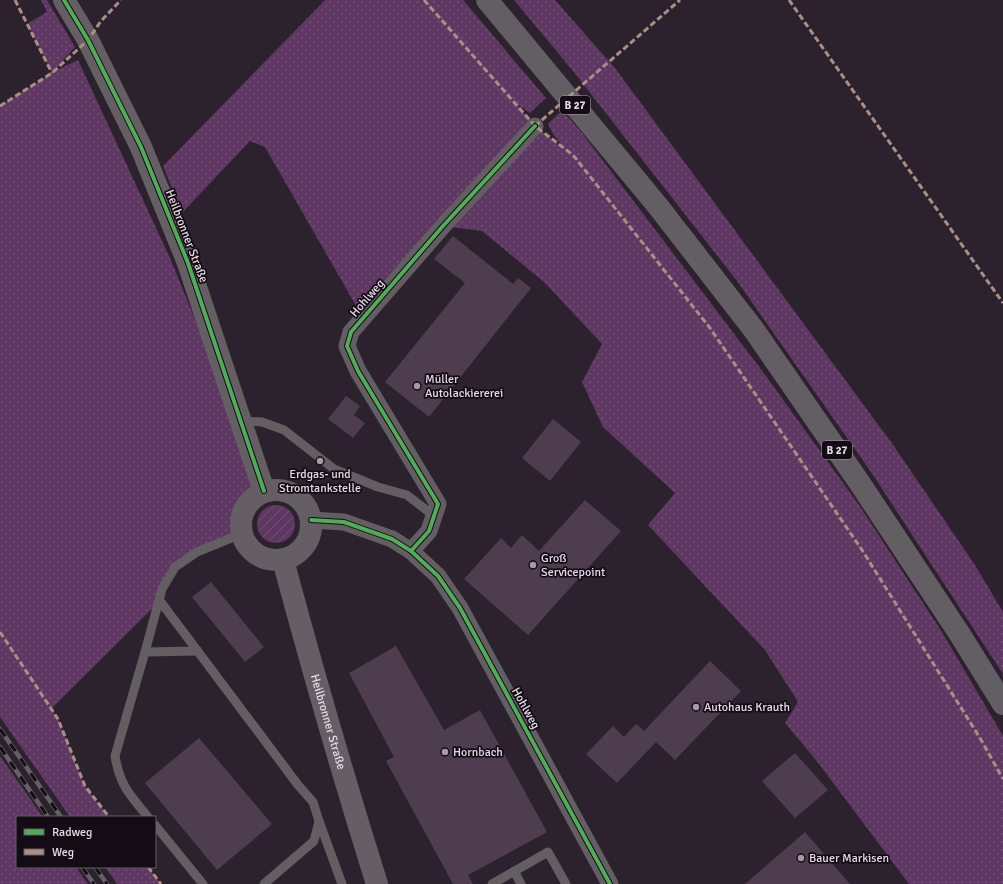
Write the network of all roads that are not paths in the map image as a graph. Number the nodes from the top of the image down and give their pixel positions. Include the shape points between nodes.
1 (64, 0) edge
2 (490, 3) edge
3 (535, 126) dead end
4 (241, 422) junction
5 (264, 491) junction
6 (434, 516) junction
7 (311, 520) junction
8 (241, 534) junction
9 (411, 551) junction
10 (283, 560) junction
11 (160, 601) junction
12 (146, 652) junction
13 (198, 652) junction
14 (1003, 704) edge
15 (147, 816) edge
16 (319, 821) junction
17 (156, 826) edge
18 (514, 871) junction
19 (203, 884) edge
20 (264, 884) edge
21 (342, 884) edge
22 (376, 884) edge
23 (492, 884) edge
24 (521, 884) edge
25 (566, 884) edge
26 (610, 884) edge

1 - 4 street, Heilbronner Straße via 88,40 141,147 188,263
2 - 14 main road, B 27 via 658,205 754,330 855,476
3 - 6 street, Hohlweg via 351,332 347,346 358,371 438,504
4 - 5 street, Heilbronner Straße
4 - 6 lane via 262,422 284,430 334,469 378,487 407,495
5 - 7 street via 289,492 299,498 307,508
5 - 8 street via 255,496 242,513
6 - 9 street, Hohlweg via 429,530
7 - 9 street, Hohlweg via 344,522 392,540
7 - 10 street via 308,540 302,549
8 - 10 street via 246,544 262,558
8 - 11 lane via 197,552 175,567 162,589
9 - 26 street, Hohlweg via 438,576 460,608
10 - 22 street, Heilbronner Straße
11 - 12 lane
11 - 13 lane
12 - 13 lane
12 - 15 lane via 115,756 117,772 125,789
13 - 16 lane via 313,802
16 - 20 lane via 314,841
16 - 21 lane
17 - 19 lane
18 - 23 lane
18 - 24 lane
18 - 25 lane via 548,852

